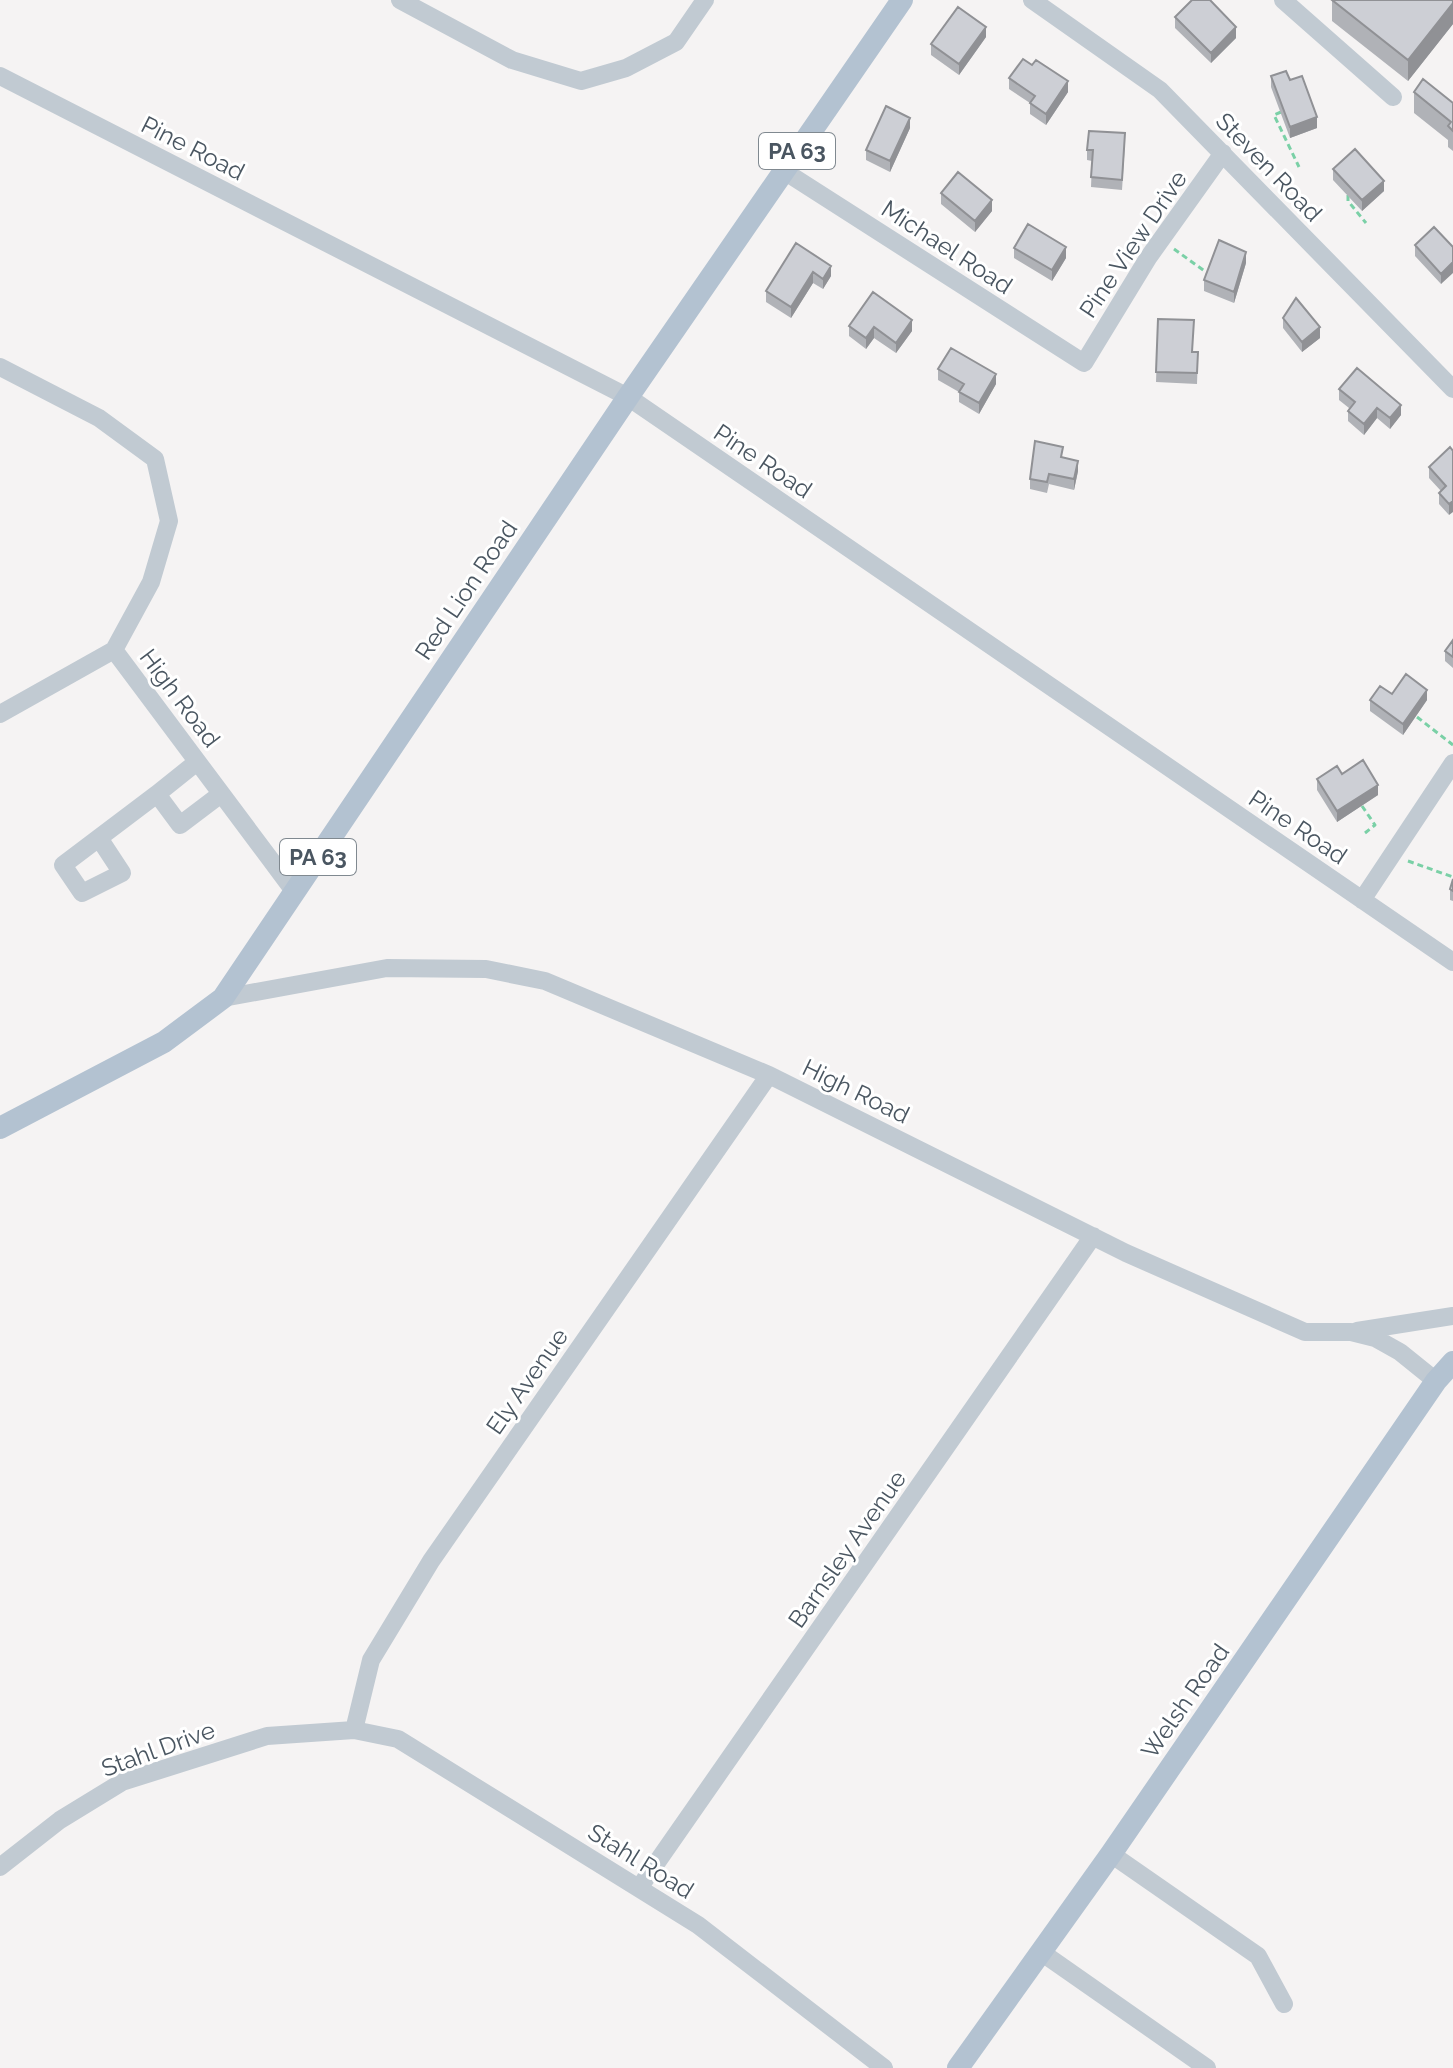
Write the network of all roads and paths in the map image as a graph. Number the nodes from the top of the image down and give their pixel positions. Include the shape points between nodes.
1 (400, 0) edge
2 (705, 0) edge
3 (902, 0) edge
4 (1032, 0) edge
5 (1283, 0) edge
6 (0, 76) edge
7 (1393, 97) dead end
8 (1281, 112) edge
9 (1223, 153) junction
10 (1299, 167) dead end
11 (784, 171) junction
12 (1348, 195) edge
13 (1366, 223) dead end
14 (1160, 241) junction
15 (1210, 275) edge
16 (1084, 363) joint
17 (0, 367) edge
18 (1453, 389) edge
19 (628, 397) junction
20 (114, 650) junction
21 (0, 714) edge
22 (1417, 717) edge
23 (1453, 745) edge
24 (197, 762) junction
25 (1453, 763) edge
26 (157, 794) junction
27 (221, 794) junction
28 (1362, 806) edge
29 (1365, 833) dead end
30 (99, 838) dead end
31 (1392, 855) junction
32 (1453, 877) edge
33 (294, 891) junction
34 (1362, 900) junction
35 (1453, 962) edge
36 (223, 998) junction
37 (769, 1075) junction
38 (0, 1128) edge
39 (1093, 1236) junction
40 (1453, 1316) edge
41 (1351, 1332) junction
42 (1453, 1362) edge
43 (1436, 1381) junction
44 (354, 1730) junction
45 (1111, 1854) junction
46 (0, 1867) edge
47 (639, 1888) junction
48 (1041, 1952) junction
49 (1284, 2004) dead end
50 (884, 2068) edge
51 (958, 2068) edge
52 (1207, 2068) edge

1 - 2 street via 512,60 581,81 626,68 676,42
3 - 11 main road, Red Lion Road / PA 63
4 - 9 street, Steven Road via 1160,90
5 - 7 street
6 - 19 street, Pine Road
8 - 10 path via 1274,115
9 - 14 street, Pine View Drive
9 - 18 street, Steven Road
11 - 16 street, Michael Road
11 - 19 main road, Red Lion Road / PA 63
12 - 13 path
14 - 15 path
14 - 16 street, Pine View Drive
17 - 20 street, High Road via 99,418 155,459 169,521 151,582
19 - 33 main road, Red Lion Road / PA 63
19 - 34 street, Pine Road
20 - 21 street
20 - 24 street, High Road
22 - 23 path
24 - 26 street
24 - 27 street, High Road
25 - 31 street
26 - 27 street via 180,825
26 - 30 street
27 - 33 street, High Road
28 - 29 path via 1375,825
31 - 32 path
31 - 34 street
33 - 36 main road, Red Lion Road / PA 63
34 - 35 street, Pine Road
36 - 37 street, High Road via 387,968 486,969 545,981
36 - 38 main road, Red Lion Road / PA 63 via 164,1042
37 - 39 street, High Road
37 - 44 street, Ely Avenue via 431,1561 371,1660
39 - 41 street, High Road via 1305,1332
39 - 47 street, Barnsley Avenue
40 - 41 street
41 - 43 street, High Road via 1400,1352
42 - 43 main road, Welsh Road
43 - 45 main road, Welsh Road
44 - 46 street, Stahl Drive via 267,1736 122,1782 60,1820
44 - 47 street, Stahl Road via 398,1739
45 - 48 main road, Welsh Road
45 - 49 street via 1258,1956
47 - 50 street, Stahl Road via 698,1925
48 - 51 main road, Welsh Road
48 - 52 street

